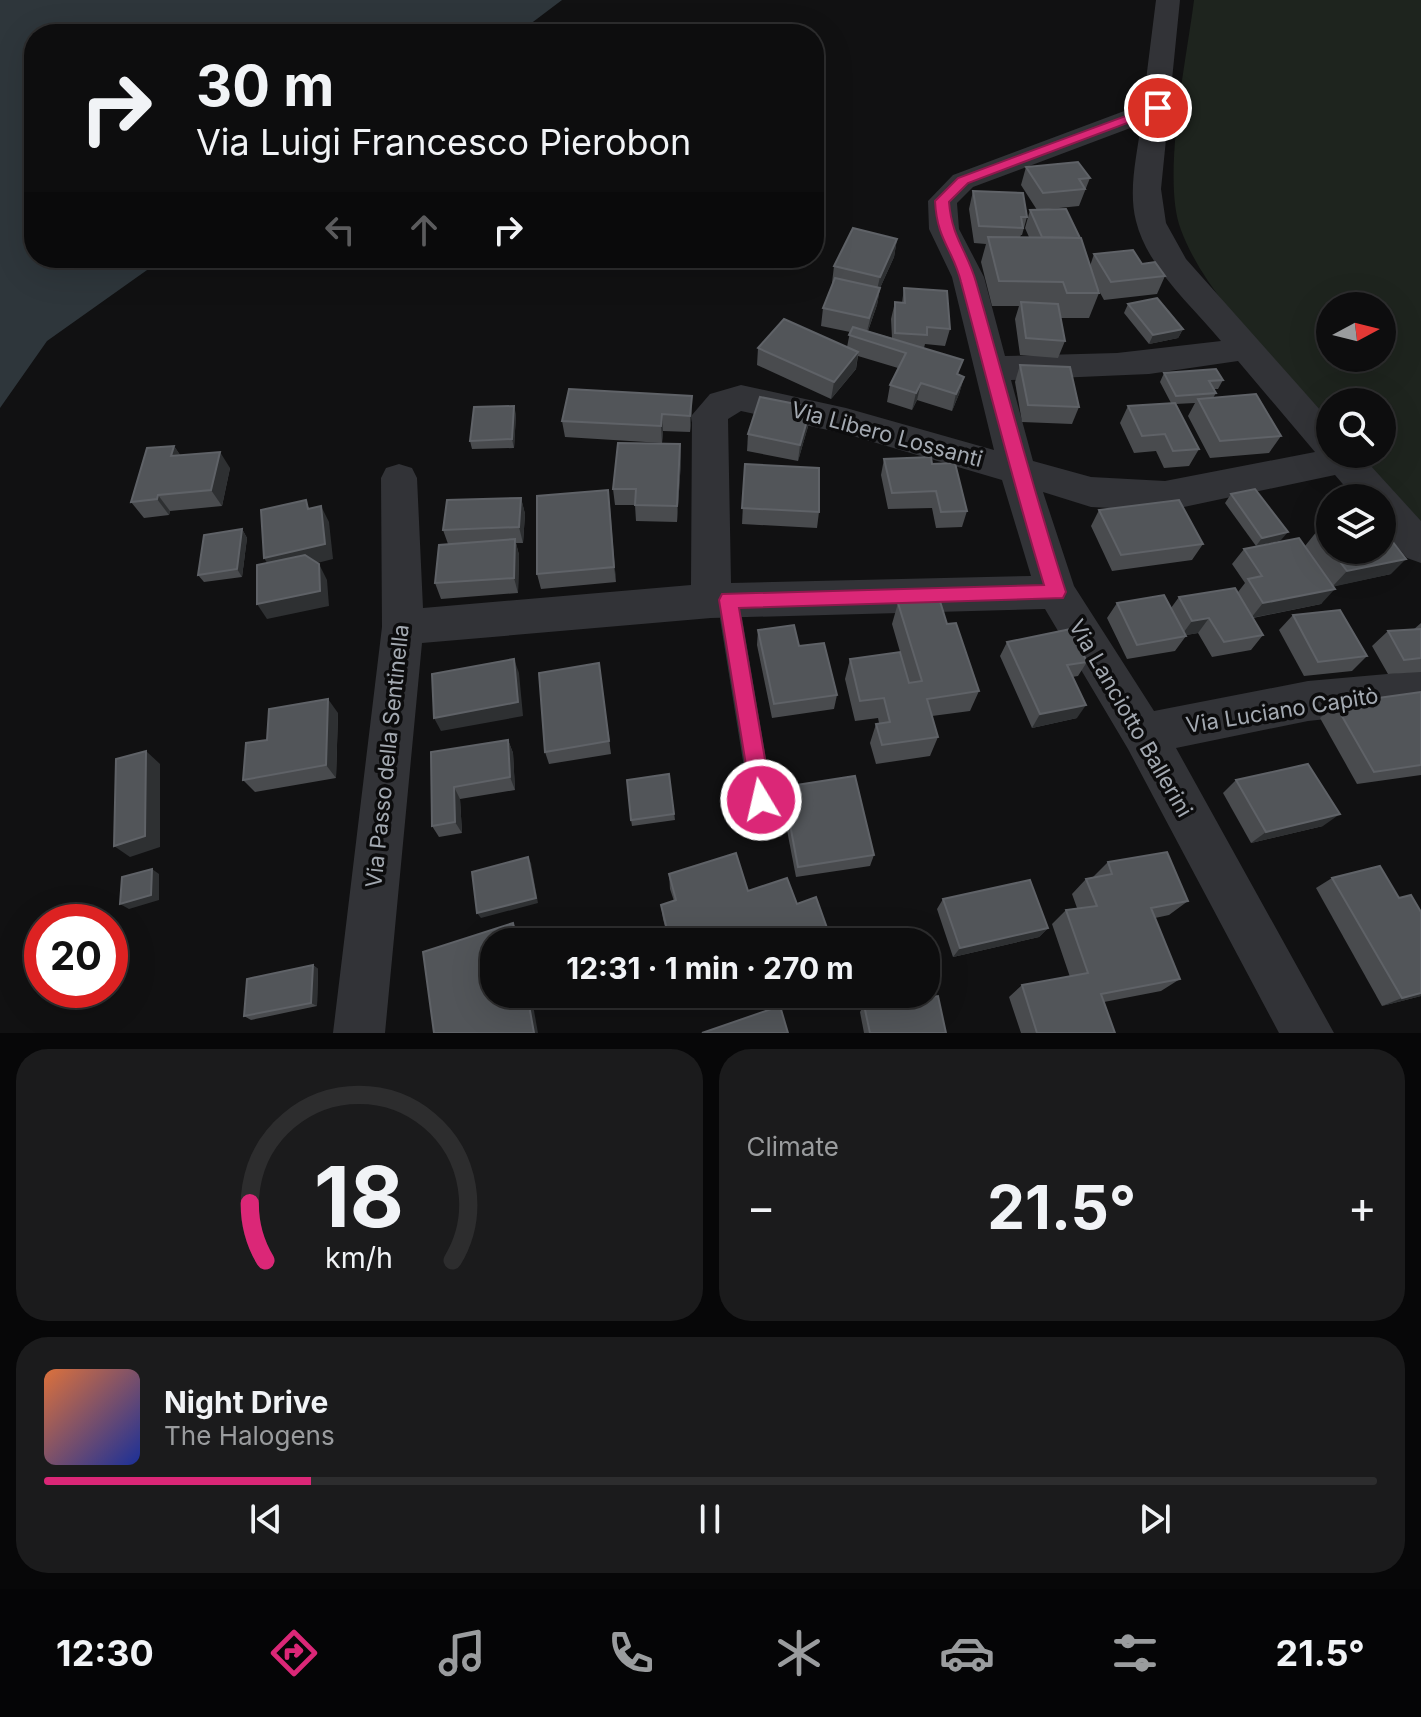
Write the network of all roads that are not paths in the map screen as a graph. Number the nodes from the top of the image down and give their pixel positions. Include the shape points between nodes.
1 (1168, 0) edge
2 (1158, 108) junction
3 (1243, 348) junction
4 (991, 368) junction
5 (1316, 430) edge
6 (1316, 458) edge
7 (1350, 468) edge
8 (1017, 469) junction
9 (399, 478) dead end
10 (1365, 484) edge
11 (1396, 519) edge
12 (1421, 547) edge
13 (1056, 592) junction
14 (720, 600) junction
15 (403, 627) junction
16 (1421, 690) edge
17 (1144, 734) junction
18 (766, 829) dead end
19 (359, 1033) edge
20 (1308, 1033) edge

1 - 2 street
2 - 3 street via 1147,189 1151,223 1173,264
2 - 4 street, Via Lanciotto Ballerini via 963,181 942,201 944,229 968,277
3 - 4 street via 1102,366
3 - 5 street
4 - 8 street, Via Lanciotto Ballerini
6 - 8 street, Via Libero Lossanti via 1165,496 1091,492
7 - 10 street
8 - 13 street, Via Lanciotto Ballerini
8 - 14 street, Via Libero Lossanti via 831,417 741,398 722,403 710,415
9 - 15 street, Via Passo della Sentinella
11 - 12 street
13 - 14 street
13 - 17 street, Via Lanciotto Ballerini
14 - 15 street
14 - 18 lane
15 - 19 street, Via Passo della Sentinella
16 - 17 street, Via Luciano Capitò via 1308,701
17 - 20 street, Via Lanciotto Ballerini

